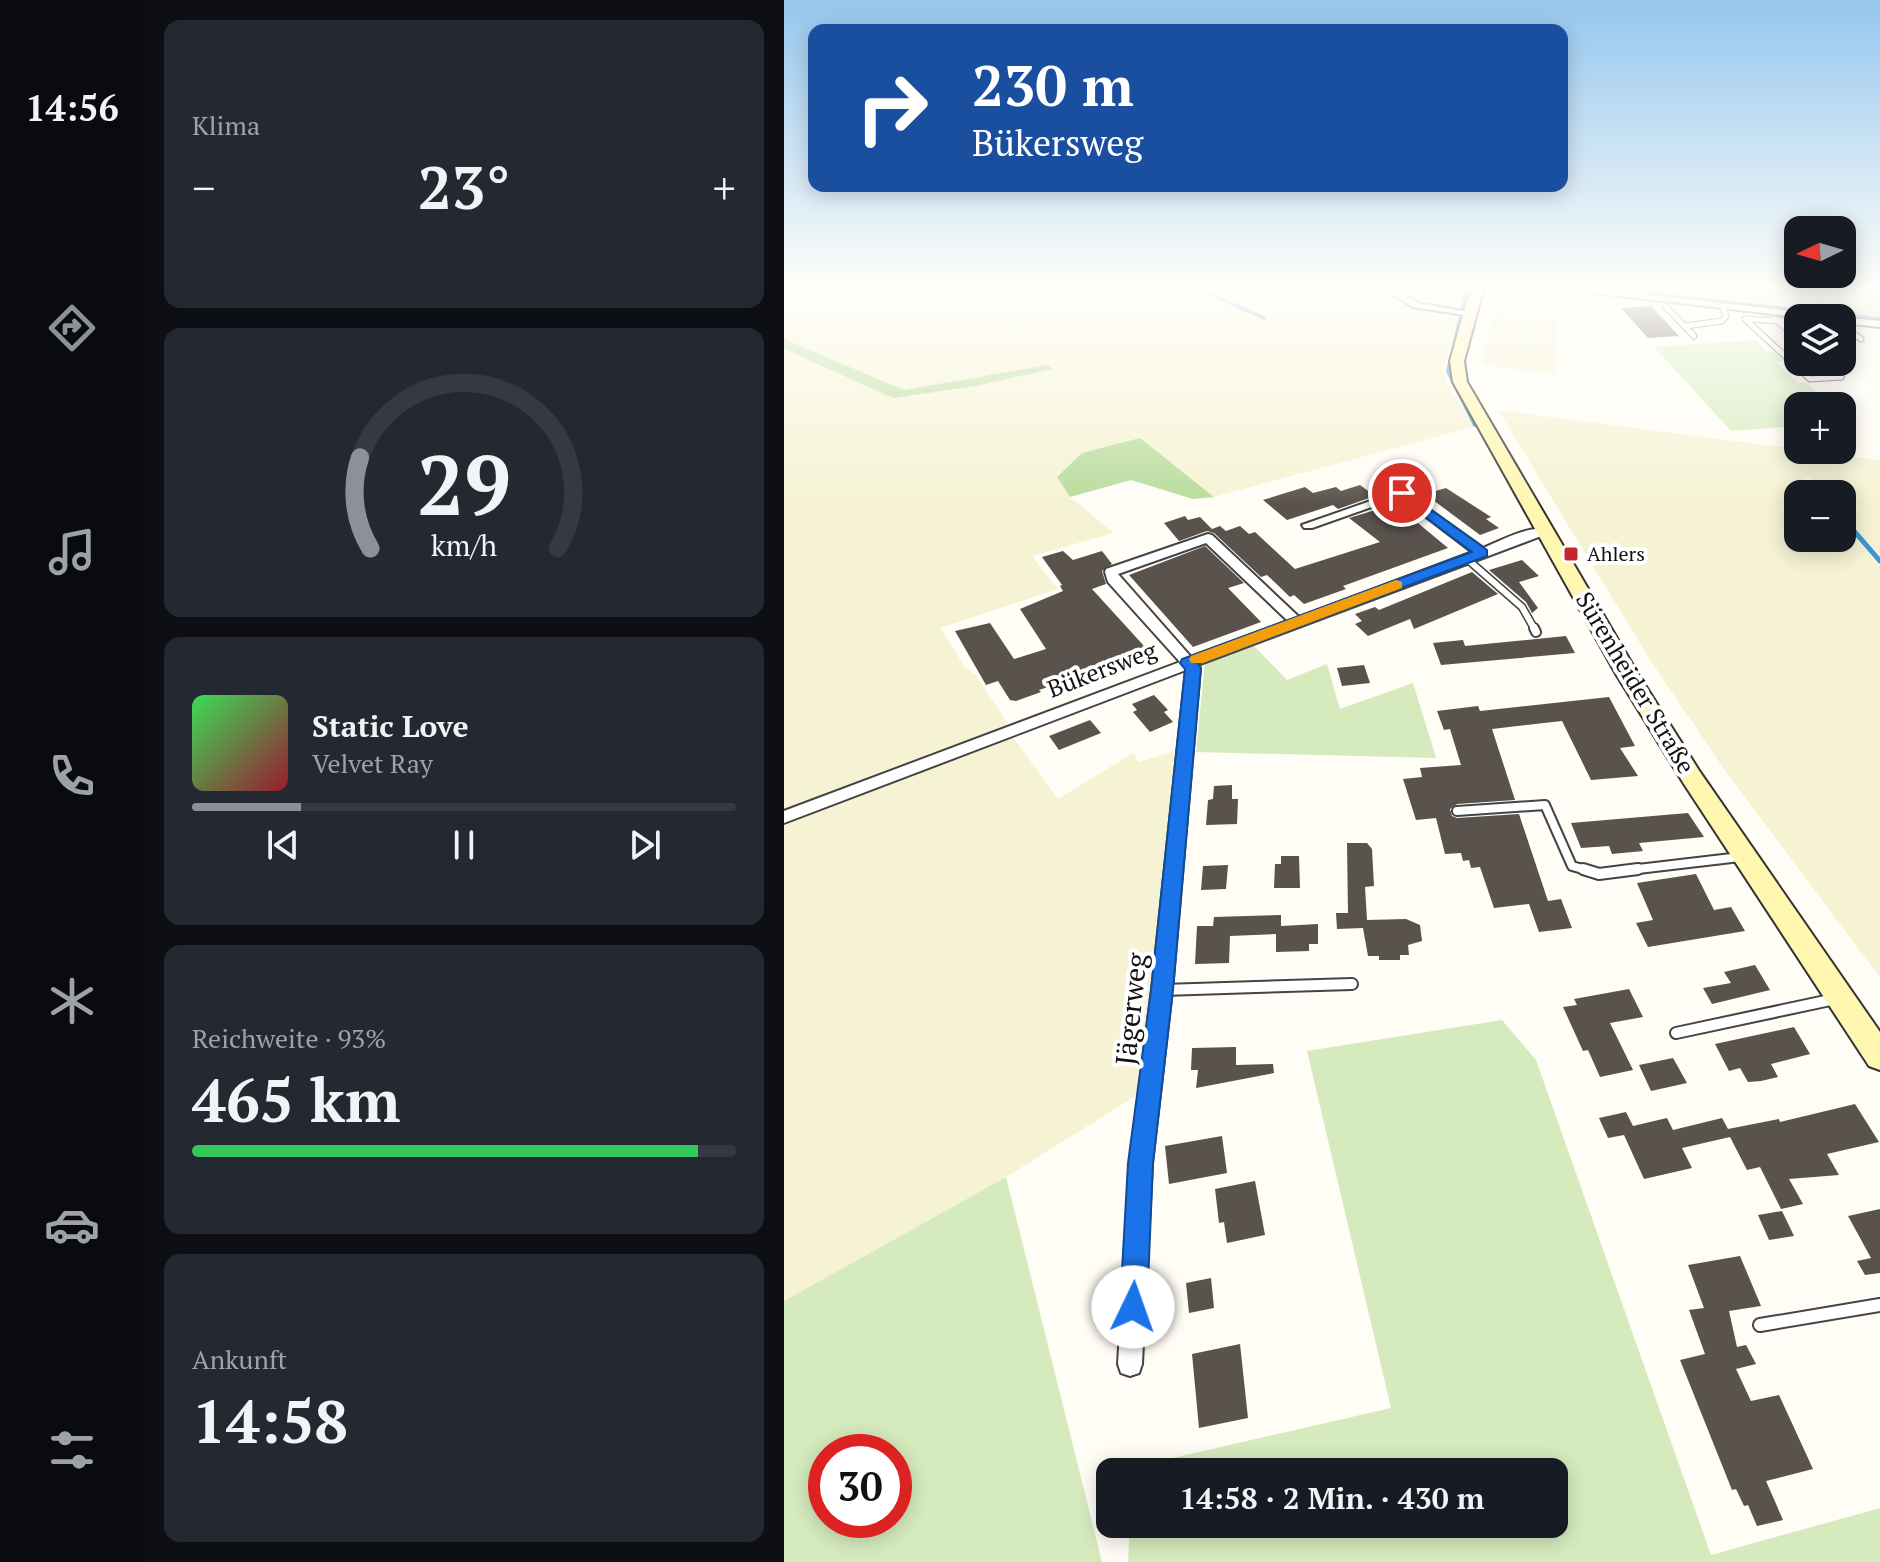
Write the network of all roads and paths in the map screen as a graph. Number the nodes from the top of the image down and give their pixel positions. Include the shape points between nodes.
1 (1457, 360) edge
2 (1807, 376) edge
3 (1840, 376) edge
4 (1308, 525) dead end
5 (1546, 532) junction
6 (1482, 553) junction
7 (1467, 559) junction
8 (1296, 621) junction
9 (1536, 632) dead end
10 (1188, 663) junction
11 (1457, 811) dead end
12 (784, 817) edge
13 (1745, 857) junction
14 (1352, 984) dead end
15 (1162, 990) junction
16 (1840, 998) junction
17 (1676, 1033) dead end
18 (1880, 1057) edge
19 (1880, 1305) edge
20 (1760, 1325) dead end
21 (1130, 1364) dead end

1 - 5 main road, Sürenheider Straße via 1460,382
2 - 3 lane
4 - 6 street via 1402,493
5 - 6 street, Bükersweg
5 - 13 main road, Sürenheider Straße via 1627,674
6 - 7 street, Bükersweg
7 - 8 street, Bükersweg
7 - 9 lane via 1522,607
8 - 10 street, Bükersweg
8 - 10 street via 1208,538 1111,572
10 - 12 street, Bükersweg
10 - 15 street, Jägerweg via 1193,668
11 - 13 lane via 1545,805 1572,866 1599,874
13 - 16 main road, Sürenheider Straße
14 - 15 lane
15 - 21 street, Jägerweg via 1141,1163
16 - 17 lane
16 - 18 main road, Sürenheider Straße
19 - 20 lane

